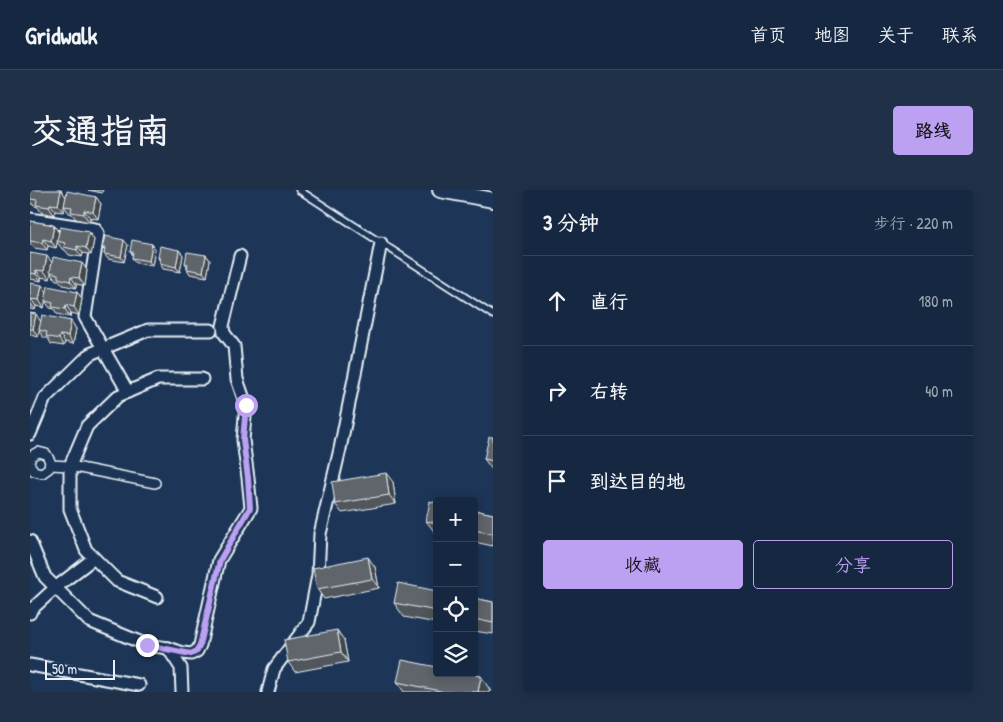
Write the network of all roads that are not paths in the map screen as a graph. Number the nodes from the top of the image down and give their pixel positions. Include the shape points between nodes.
1 (299, 190) edge
2 (440, 190) edge
3 (493, 200) edge
4 (30, 219) edge
5 (382, 243) junction
6 (240, 256) dead end
7 (493, 315) edge
8 (211, 330) dead end
9 (102, 349) junction
10 (202, 379) dead end
11 (128, 392) junction
12 (30, 434) edge
13 (30, 460) edge
14 (30, 465) edge
15 (50, 465) junction
16 (70, 466) junction
17 (155, 483) dead end
18 (30, 541) edge
19 (94, 558) junction
20 (55, 588) junction
21 (157, 597) dead end
22 (30, 613) edge
23 (168, 648) junction
24 (30, 665) edge
25 (138, 685) dead end
26 (182, 692) edge
27 (268, 692) edge

1 - 5 lane
2 - 3 street
4 - 9 street via 95,229 98,234 85,317
5 - 7 lane
5 - 27 street via 320,534 318,575 309,622 274,669
6 - 23 street via 223,326 234,346 237,380 246,405 243,440 250,508 220,560 197,651 191,654
8 - 9 street via 148,330
9 - 11 street
9 - 12 street via 90,354 45,398
10 - 11 street via 158,379
11 - 16 street via 118,396 87,426
13 - 15 street via 34,454 42,452 49,457
14 - 15 street via 34,471 42,473
15 - 16 street
16 - 17 street
16 - 19 street via 70,510 86,550
18 - 20 street via 45,577
19 - 20 street
19 - 21 street via 117,580
20 - 22 street
20 - 23 street via 89,621 147,645
23 - 26 street via 181,668
24 - 25 street

